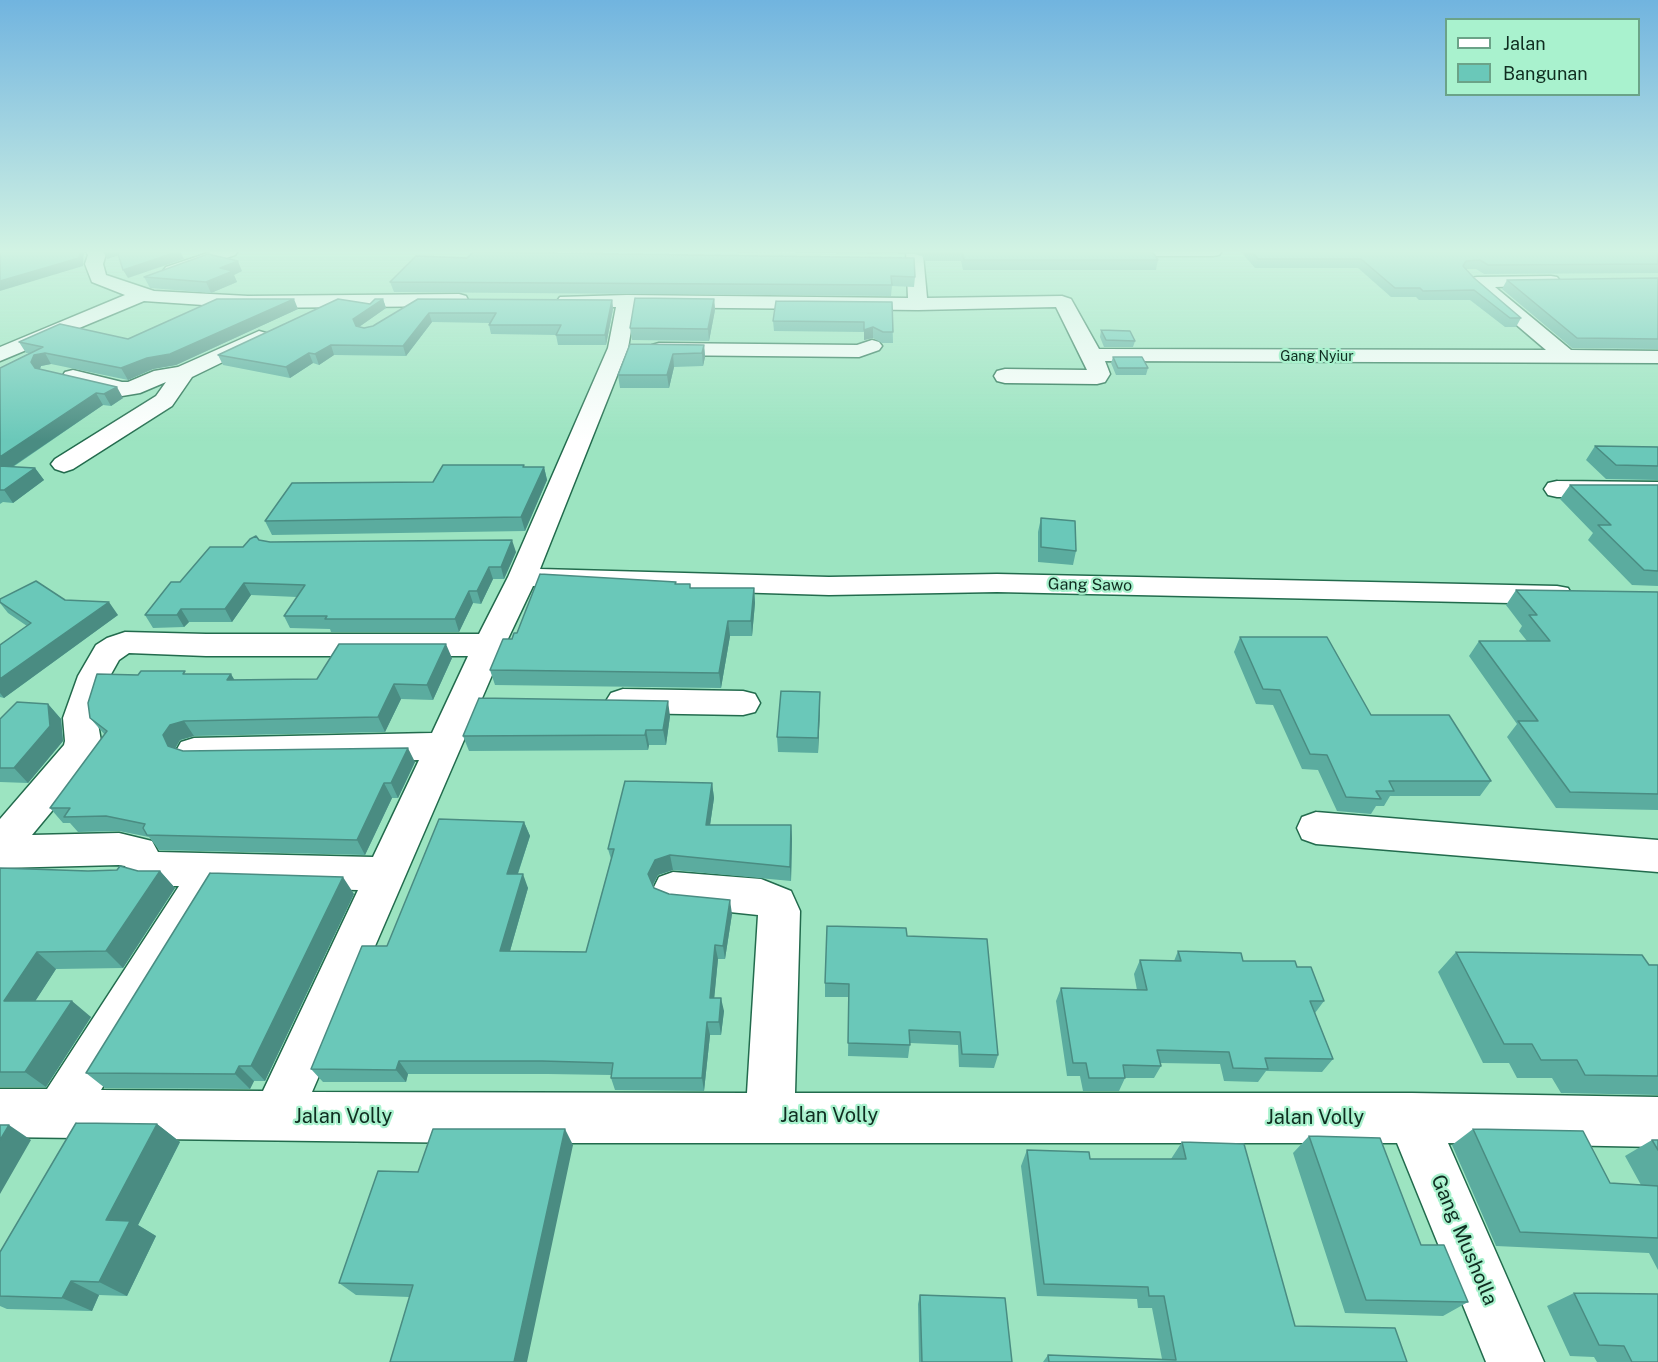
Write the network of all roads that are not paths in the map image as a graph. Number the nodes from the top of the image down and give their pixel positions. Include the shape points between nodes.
1 (94, 315) edge
2 (308, 315) edge
3 (393, 315) edge
4 (624, 315) edge
5 (721, 315) edge
6 (1070, 315) edge
7 (1516, 315) edge
8 (387, 318) edge
9 (872, 346) dead end
10 (618, 348) junction
11 (716, 349) junction
12 (0, 355) edge
13 (1092, 356) junction
14 (1565, 356) junction
15 (1658, 357) edge
16 (51, 372) edge
17 (184, 372) junction
18 (1005, 376) dead end
19 (64, 464) dead end
20 (1557, 489) dead end
21 (1658, 490) edge
22 (523, 577) junction
23 (1587, 596) edge
24 (489, 645) junction
25 (465, 699) junction
26 (500, 700) edge
27 (592, 701) edge
28 (742, 703) dead end
29 (445, 746) junction
30 (194, 751) edge
31 (1316, 828) dead end
32 (0, 846) edge
33 (0, 852) edge
34 (1658, 856) edge
35 (211, 870) junction
36 (385, 874) junction
37 (673, 889) dead end
38 (0, 1113) edge
39 (59, 1114) junction
40 (277, 1116) junction
41 (770, 1116) junction
42 (1412, 1118) junction
43 (1658, 1122) edge
44 (1515, 1362) edge

1 - 12 street
2 - 17 street
3 - 8 street
4 - 10 street
5 - 11 street
6 - 13 street
7 - 14 street
9 - 11 street via 859,351
10 - 11 street
10 - 22 street via 524,541
13 - 14 street, Gang Nyiur
13 - 18 street via 1097,377
14 - 15 street, Gang Nyiur
16 - 17 street via 127,388
17 - 19 street via 164,401
20 - 21 street
22 - 23 street, Gang Sawo via 829,586 997,583
22 - 24 street
24 - 25 street
24 - 32 street via 125,642 107,653 94,676 80,718 80,749
25 - 26 street
25 - 29 street
27 - 28 street
29 - 30 street
29 - 36 street
31 - 34 street
33 - 35 street via 119,849 138,853 146,868
35 - 36 street
35 - 39 street
36 - 40 street
37 - 41 street via 762,897 776,904 780,911
38 - 39 street, Jalan Volly
39 - 40 street, Jalan Volly
40 - 41 street, Jalan Volly
41 - 42 street, Jalan Volly
42 - 43 street, Jalan Volly
42 - 44 street, Gang Musholla

